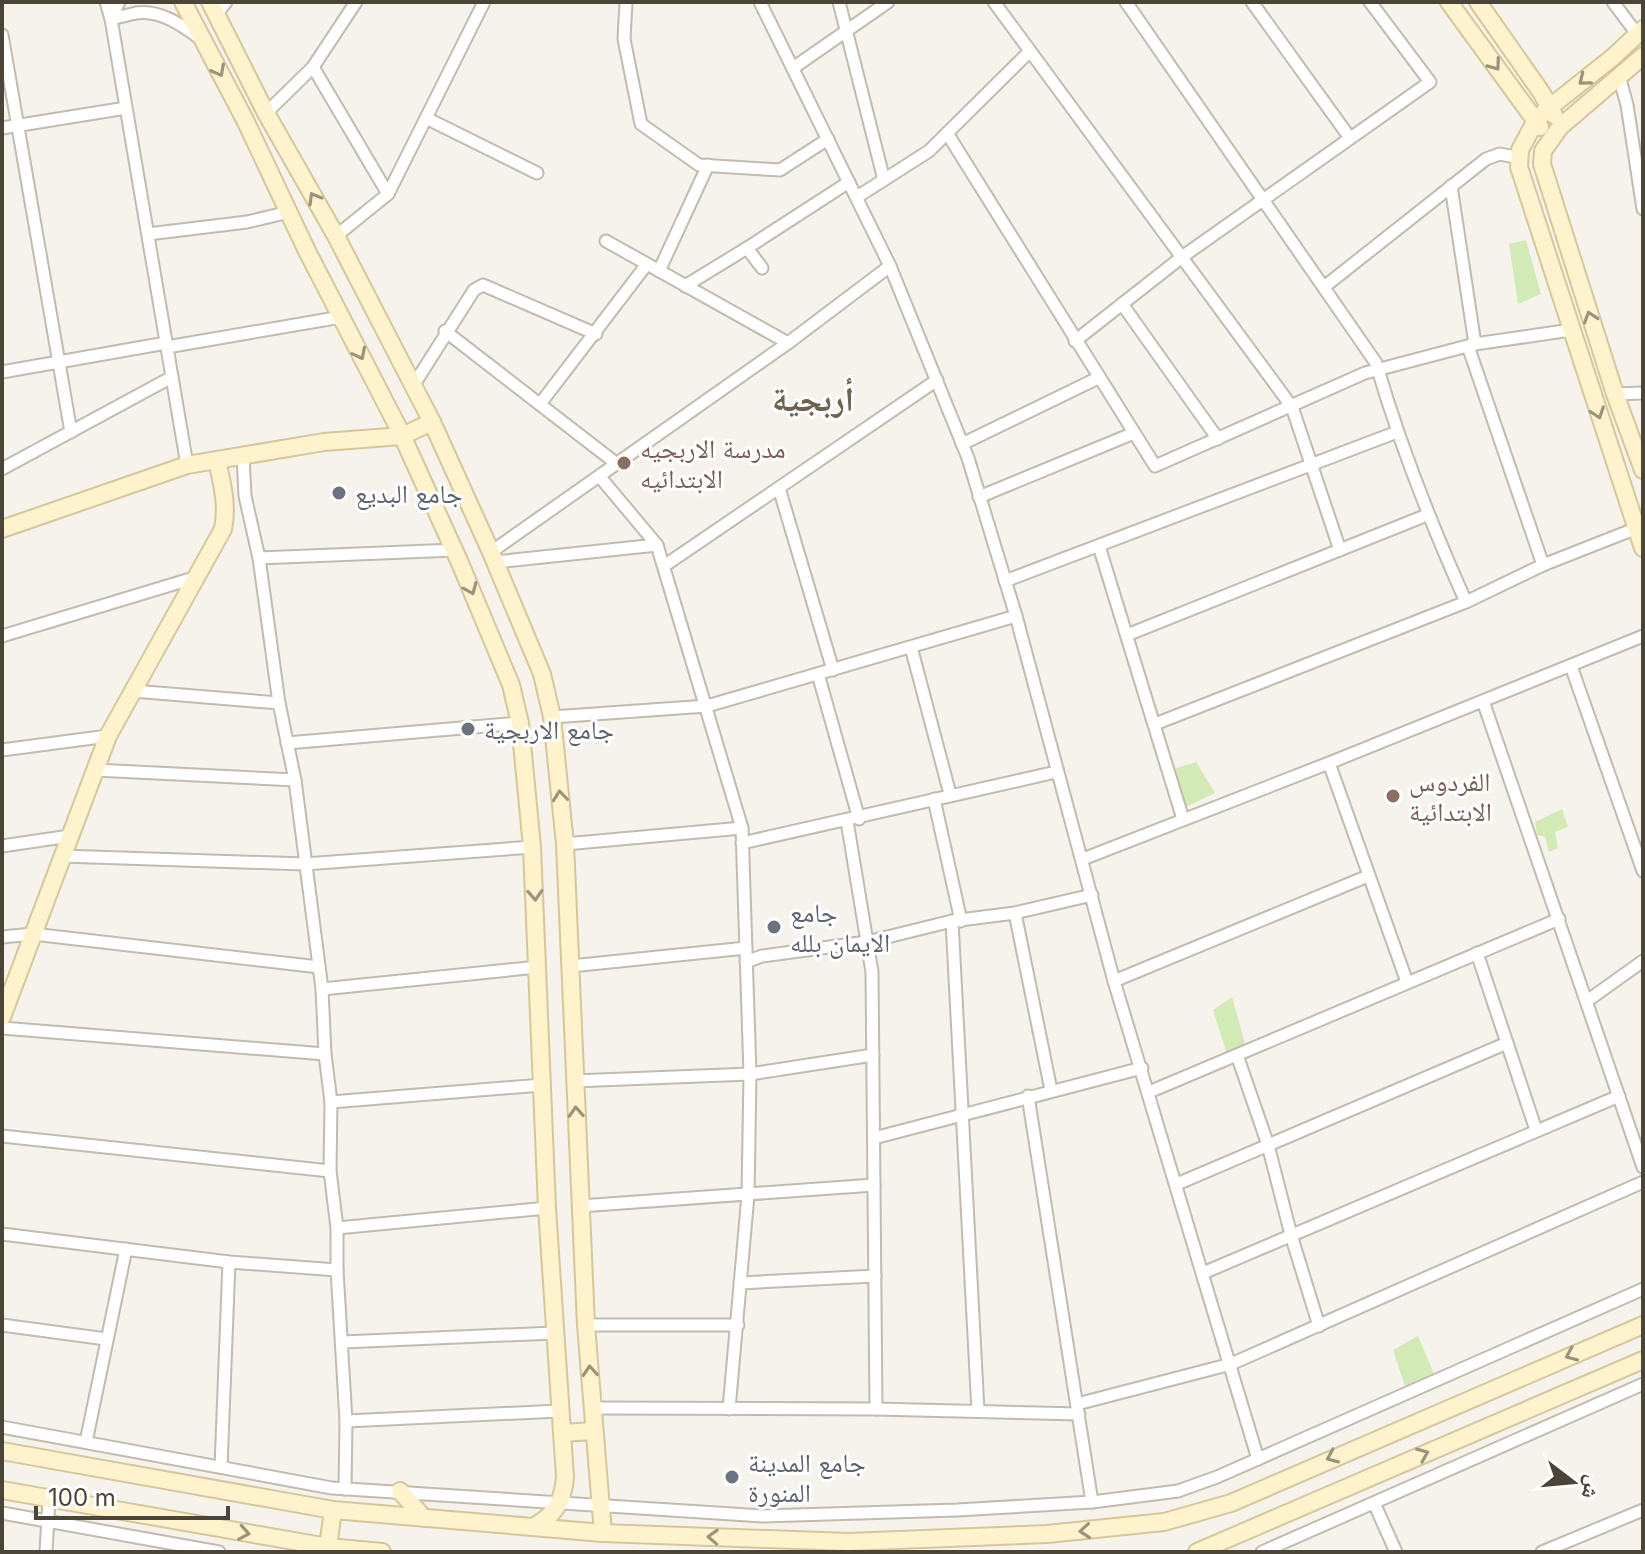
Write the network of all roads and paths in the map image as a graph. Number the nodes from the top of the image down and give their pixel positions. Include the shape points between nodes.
1 (106, 2) edge
2 (119, 2) edge
3 (183, 2) edge
4 (356, 2) edge
5 (484, 2) edge
6 (626, 2) edge
7 (760, 2) edge
8 (839, 2) edge
9 (888, 2) edge
10 (994, 2) edge
11 (1126, 2) edge
12 (1252, 2) edge
13 (1370, 2) edge
14 (1449, 2) edge
15 (1478, 2) edge
16 (1613, 2) edge
17 (217, 6) edge
18 (111, 19) junction
19 (846, 31) junction
20 (1640, 32) edge
21 (2, 35) edge
22 (202, 39) junction
23 (1030, 51) junction
24 (1643, 56) edge
25 (313, 67) junction
26 (793, 68) junction
27 (1619, 76) junction
28 (1549, 107) junction
29 (126, 108) junction
30 (266, 113) junction
31 (426, 118) junction
32 (1535, 122) junction
33 (18, 125) junction
34 (2, 128) edge
35 (947, 133) junction
36 (1556, 133) junction
37 (1350, 138) junction
38 (828, 139) junction
39 (1520, 158) junction
40 (708, 165) junction
41 (537, 173) dead end
42 (884, 180) junction
43 (849, 182) junction
44 (1451, 186) junction
45 (388, 194) junction
46 (857, 197) junction
47 (1261, 200) junction
48 (1643, 209) edge
49 (289, 212) junction
50 (148, 234) junction
51 (336, 236) junction
52 (606, 241) dead end
53 (747, 248) junction
54 (1182, 257) junction
55 (647, 264) junction
56 (890, 266) junction
57 (762, 268) dead end
58 (659, 271) junction
59 (685, 286) junction
60 (1324, 287) junction
61 (1122, 304) junction
62 (341, 317) junction
63 (1571, 330) junction
64 (445, 331) junction
65 (596, 334) junction
66 (1075, 341) junction
67 (788, 343) junction
68 (166, 345) junction
69 (1472, 345) junction
70 (1602, 355) junction
71 (59, 361) junction
72 (1581, 361) junction
73 (1378, 370) junction
74 (2, 372) edge
75 (172, 377) junction
76 (1098, 378) junction
77 (937, 380) junction
78 (413, 386) junction
79 (1643, 393) edge
80 (1615, 394) junction
81 (540, 404) junction
82 (1292, 407) junction
83 (432, 422) junction
84 (71, 432) junction
85 (1397, 432) junction
86 (1134, 433) junction
87 (402, 436) junction
88 (1218, 439) junction
89 (962, 444) junction
90 (243, 456) junction
91 (217, 460) junction
92 (617, 464) junction
93 (187, 465) junction
94 (1311, 465) junction
95 (2, 469) edge
96 (1643, 470) edge
97 (600, 477) junction
98 (779, 488) junction
99 (979, 497) junction
100 (1427, 515) junction
101 (1637, 528) junction
102 (2, 529) edge
103 (657, 545) junction
104 (1099, 546) junction
105 (1643, 548) edge
106 (455, 550) junction
107 (1340, 550) junction
108 (493, 557) junction
109 (259, 558) junction
110 (1543, 565) junction
111 (664, 566) junction
112 (198, 577) junction
113 (1005, 581) junction
114 (1466, 602) junction
115 (1016, 616) junction
116 (1127, 635) junction
117 (2, 636) edge
118 (1643, 636) edge
119 (911, 647) junction
120 (1571, 666) junction
121 (833, 670) junction
122 (818, 674) junction
123 (133, 691) junction
124 (1483, 701) junction
125 (279, 703) junction
126 (707, 706) junction
127 (552, 717) junction
128 (520, 723) junction
129 (1155, 724) junction
130 (108, 736) junction
131 (287, 743) junction
132 (2, 750) edge
133 (1329, 763) junction
134 (95, 770) junction
135 (1056, 772) junction
136 (295, 780) junction
137 (950, 794) junction
138 (934, 799) junction
139 (1183, 819) junction
140 (853, 820) junction
141 (742, 828) junction
142 (70, 836) junction
143 (742, 843) junction
144 (565, 844) junction
145 (2, 846) edge
146 (532, 847) junction
147 (62, 856) junction
148 (1083, 859) junction
149 (305, 864) junction
150 (1643, 871) edge
151 (1368, 876) junction
152 (1092, 895) junction
153 (1015, 913) junction
154 (1559, 919) junction
155 (956, 921) junction
156 (33, 934) junction
157 (2, 937) edge
158 (867, 942) junction
159 (746, 948) junction
160 (1477, 953) junction
161 (1643, 961) edge
162 (746, 962) junction
163 (571, 966) junction
164 (319, 967) junction
165 (538, 967) junction
166 (1114, 981) junction
167 (1407, 982) junction
168 (322, 989) junction
169 (1587, 1001) junction
170 (2, 1017) edge
171 (2, 1028) edge
172 (1507, 1043) junction
173 (325, 1054) junction
174 (873, 1055) junction
175 (1237, 1055) junction
176 (1142, 1068) junction
177 (750, 1074) junction
178 (574, 1081) junction
179 (542, 1085) junction
180 (1051, 1090) junction
181 (1149, 1092) junction
182 (1028, 1096) junction
183 (1619, 1096) junction
184 (331, 1102) junction
185 (962, 1114) junction
186 (1536, 1130) junction
187 (2, 1136) edge
188 (874, 1138) junction
189 (1268, 1145) junction
190 (1643, 1167) edge
191 (330, 1171) junction
192 (1643, 1182) edge
193 (1177, 1184) junction
194 (874, 1185) junction
195 (748, 1195) junction
196 (580, 1206) junction
197 (547, 1208) junction
198 (337, 1228) junction
199 (2, 1234) edge
200 (1291, 1235) junction
201 (126, 1249) junction
202 (229, 1262) junction
203 (337, 1270) junction
204 (1203, 1273) junction
205 (875, 1276) junction
206 (740, 1283) junction
207 (1643, 1289) edge
208 (2, 1325) edge
209 (586, 1325) junction
210 (738, 1325) junction
211 (1643, 1325) edge
212 (1319, 1326) junction
213 (554, 1333) junction
214 (106, 1339) junction
215 (342, 1342) junction
216 (1643, 1360) edge
217 (1231, 1364) junction
218 (1642, 1388) edge
219 (592, 1408) junction
220 (729, 1409) junction
221 (876, 1409) junction
222 (1078, 1409) junction
223 (560, 1411) junction
224 (978, 1411) junction
225 (346, 1421) junction
226 (2, 1427) edge
227 (594, 1431) junction
228 (562, 1433) junction
229 (1456, 1440) junction
230 (86, 1442) junction
231 (2, 1451) edge
232 (1258, 1459) junction
233 (1465, 1462) junction
234 (221, 1467) junction
235 (345, 1489) junction
236 (2, 1490) edge
237 (400, 1491) junction
238 (49, 1499) junction
239 (1092, 1502) junction
240 (560, 1503) junction
241 (1374, 1503) junction
242 (600, 1505) junction
243 (333, 1510) junction
244 (1643, 1510) edge
245 (2, 1513) edge
246 (424, 1518) junction
247 (47, 1522) junction
248 (533, 1527) junction
249 (603, 1533) junction
250 (328, 1547) junction
251 (46, 1552) edge
252 (219, 1552) edge
253 (382, 1552) edge
254 (1197, 1552) edge
255 (1262, 1552) edge
256 (1396, 1552) edge
257 (1542, 1552) edge

1 - 18 street
2 - 18 street
3 - 22 main road
4 - 25 street
5 - 31 street
6 - 40 street via 624,39 641,124 699,165
7 - 26 street
8 - 19 street
9 - 19 street
10 - 23 street
11 - 47 street
12 - 37 street
13 - 37 street via 1430,82
14 -> 32 main road
15 - 28 main road
16 - 20 street
17 - 30 main road
18 - 22 street via 150,13 176,21
18 - 29 street
19 - 26 street
19 - 42 street
20 -> 28 main road
21 - 33 street
22 -> 49 main road
23 - 35 street
23 - 54 street
24 - 27 main road
25 - 30 street
25 - 45 street
26 - 38 street
27 - 36 main road
27 - 48 street
28 - 32 main road
28 - 36 main road
29 - 33 street
29 - 50 street
51 -> 30 main road
31 - 41 street
31 - 45 street
32 - 36 main road
32 - 39 main road
33 - 34 street
33 - 71 street
35 - 42 street
35 - 66 street
70 -> 36 main road via 1542,164 1543,151
37 - 47 street
38 - 40 street via 780,170
38 - 43 street
39 - 44 street via 1500,154 1486,159
39 - 63 main road
40 - 58 street
42 - 46 street
43 - 46 street
43 - 53 street
44 - 60 street
44 - 69 street
45 - 51 street
46 - 56 street
47 - 54 street
47 - 60 street
49 - 50 street
49 - 62 main road
50 - 68 street
51 - 78 main road
52 - 55 street
53 - 57 street
53 - 59 street
54 - 61 street
54 - 82 street
55 - 58 street
55 - 65 street
56 - 67 street
56 - 77 street
58 - 59 street
59 - 67 street
60 - 73 street
61 - 66 street
61 - 88 street
62 - 68 street
62 -> 87 main road
63 - 69 street
63 - 72 main road
64 - 65 street via 483,285
64 - 78 street
64 - 81 street
65 - 81 street
66 - 76 street
67 - 92 street
68 - 71 street
68 - 75 street
69 - 73 street
69 - 110 street
70 - 72 main road
70 - 80 main road
71 - 74 street
71 - 84 street
72 -> 101 main road
73 - 82 street
73 - 85 street
75 - 84 street
75 - 93 street
76 - 86 street
76 - 89 street
77 - 89 street
77 - 98 street
78 - 83 main road
79 - 80 street
80 - 96 main road
81 - 92 street
82 - 88 street
82 - 94 street
83 - 87 main road
83 - 108 main road
84 - 95 street
85 - 94 street
85 - 100 street
86 - 88 street via 1155,466
86 - 99 street
87 - 90 main road
87 - 106 main road
89 - 99 street
90 - 91 main road
90 - 109 street via 245,496
91 - 93 main road
91 - 112 main road via 226,515
92 - 97 street
93 - 102 main road
94 - 104 street
94 - 107 street
97 - 103 street
97 - 108 street
98 - 111 street
98 - 121 street
99 - 113 street
100 - 107 street
100 - 114 street
101 - 105 main road
101 - 110 street
103 - 108 street
103 - 111 street
104 - 113 street
104 - 116 street
106 - 109 street
106 -> 128 main road via 511,685
107 - 116 street
108 - 127 main road via 542,674
109 - 125 street
110 - 114 street
111 - 126 street
112 - 117 street
112 - 123 main road
113 - 115 street
114 - 129 street
115 - 119 street
115 - 135 street
116 - 129 street
118 - 120 street
119 - 121 street
119 - 137 street
120 - 124 street
120 - 150 street
121 - 122 street
122 - 126 street
122 - 140 street
123 - 125 street
123 - 130 main road
124 - 133 street
124 - 154 street
125 - 131 street
126 - 127 street
126 - 141 street
144 -> 127 main road
128 - 131 street
128 - 146 main road
129 - 139 street
130 - 132 street
130 - 134 main road
131 - 136 street
133 - 139 street
133 - 151 street
134 - 136 street
134 - 142 main road
135 - 137 street
135 - 148 street
136 - 149 street
137 - 138 street
138 - 140 street
138 - 155 street
139 - 148 street
140 - 143 street
140 - 158 street
141 - 143 street
141 - 144 street
142 - 145 street
142 - 147 main road
143 - 159 street
144 - 163 main road
146 - 149 street
146 -> 165 main road
147 - 149 street
147 - 156 main road
148 - 152 street
149 - 164 street
151 - 166 street
151 - 167 street
152 - 153 street
152 - 166 street
153 - 155 street
153 - 180 street
154 - 160 street
154 - 169 street
155 - 158 street
155 - 185 street
156 - 157 street
156 - 164 street
156 - 170 main road
158 - 162 street
158 - 174 street
159 - 162 street
159 - 163 street
160 - 167 street
160 - 172 street
161 - 169 street
162 - 177 street
163 - 178 main road
164 - 168 street
165 - 168 street
165 - 179 main road
166 - 176 street
167 - 175 street
168 - 173 street
169 - 183 street
171 - 173 street
172 - 186 street
172 - 189 street
173 - 184 street
174 - 177 street
174 - 188 street
175 - 181 street
175 - 189 street
176 - 180 street
176 - 181 street
177 - 178 street
177 - 195 street
196 -> 178 main road
179 - 184 street
179 - 197 main road
180 - 182 street
181 - 193 street
182 - 185 street
182 - 222 street
183 - 186 street
183 - 190 street
184 - 191 street
185 - 188 street
185 - 224 street
186 - 200 street
187 - 191 street
188 - 194 street
189 - 193 street
189 - 200 street
191 - 198 street
192 - 212 street
193 - 204 street
194 - 195 street
194 - 205 street
195 - 196 street
195 - 206 street
196 - 209 main road
197 - 198 street
197 - 213 main road
198 - 203 street
199 - 201 street
200 - 204 street
200 - 212 street
201 - 202 street
201 - 214 street
202 - 203 street
202 - 234 street
203 - 215 street
204 - 217 street
205 - 206 street
205 - 221 street
206 - 210 street
207 - 232 street
208 - 214 street
209 - 210 street
219 -> 209 main road
210 - 220 street
211 -> 249 main road via 1231,1503 1164,1522 1047,1534 848,1542
212 - 217 street
213 - 215 street
213 - 223 main road
214 - 230 street
215 - 225 street
216 - 229 main road
217 - 222 street
217 - 232 street
218 - 233 street
219 - 220 street
219 - 227 main road
220 - 221 street
221 - 224 street
222 - 224 street
222 - 239 street
223 - 225 street
223 - 228 main road
225 - 235 street
226 - 230 street
227 - 228 main road
227 - 242 main road
228 - 240 main road via 565,1477
229 - 233 street
254 -> 229 main road
230 - 234 street
231 - 243 main road
232 - 239 street via 1178,1491
233 - 241 street
234 - 235 street
235 - 237 street
236 - 238 main road
237 - 240 street
237 - 246 main road
238 - 247 street
238 -> 250 main road
239 - 242 street via 763,1516
240 - 242 street
240 - 248 main road
241 - 255 street
241 - 256 street
242 - 249 main road
243 - 246 main road
243 - 250 main road
244 - 257 street
245 - 247 street
246 - 248 main road
247 - 251 street
247 - 252 street
248 - 249 main road
250 - 253 main road

